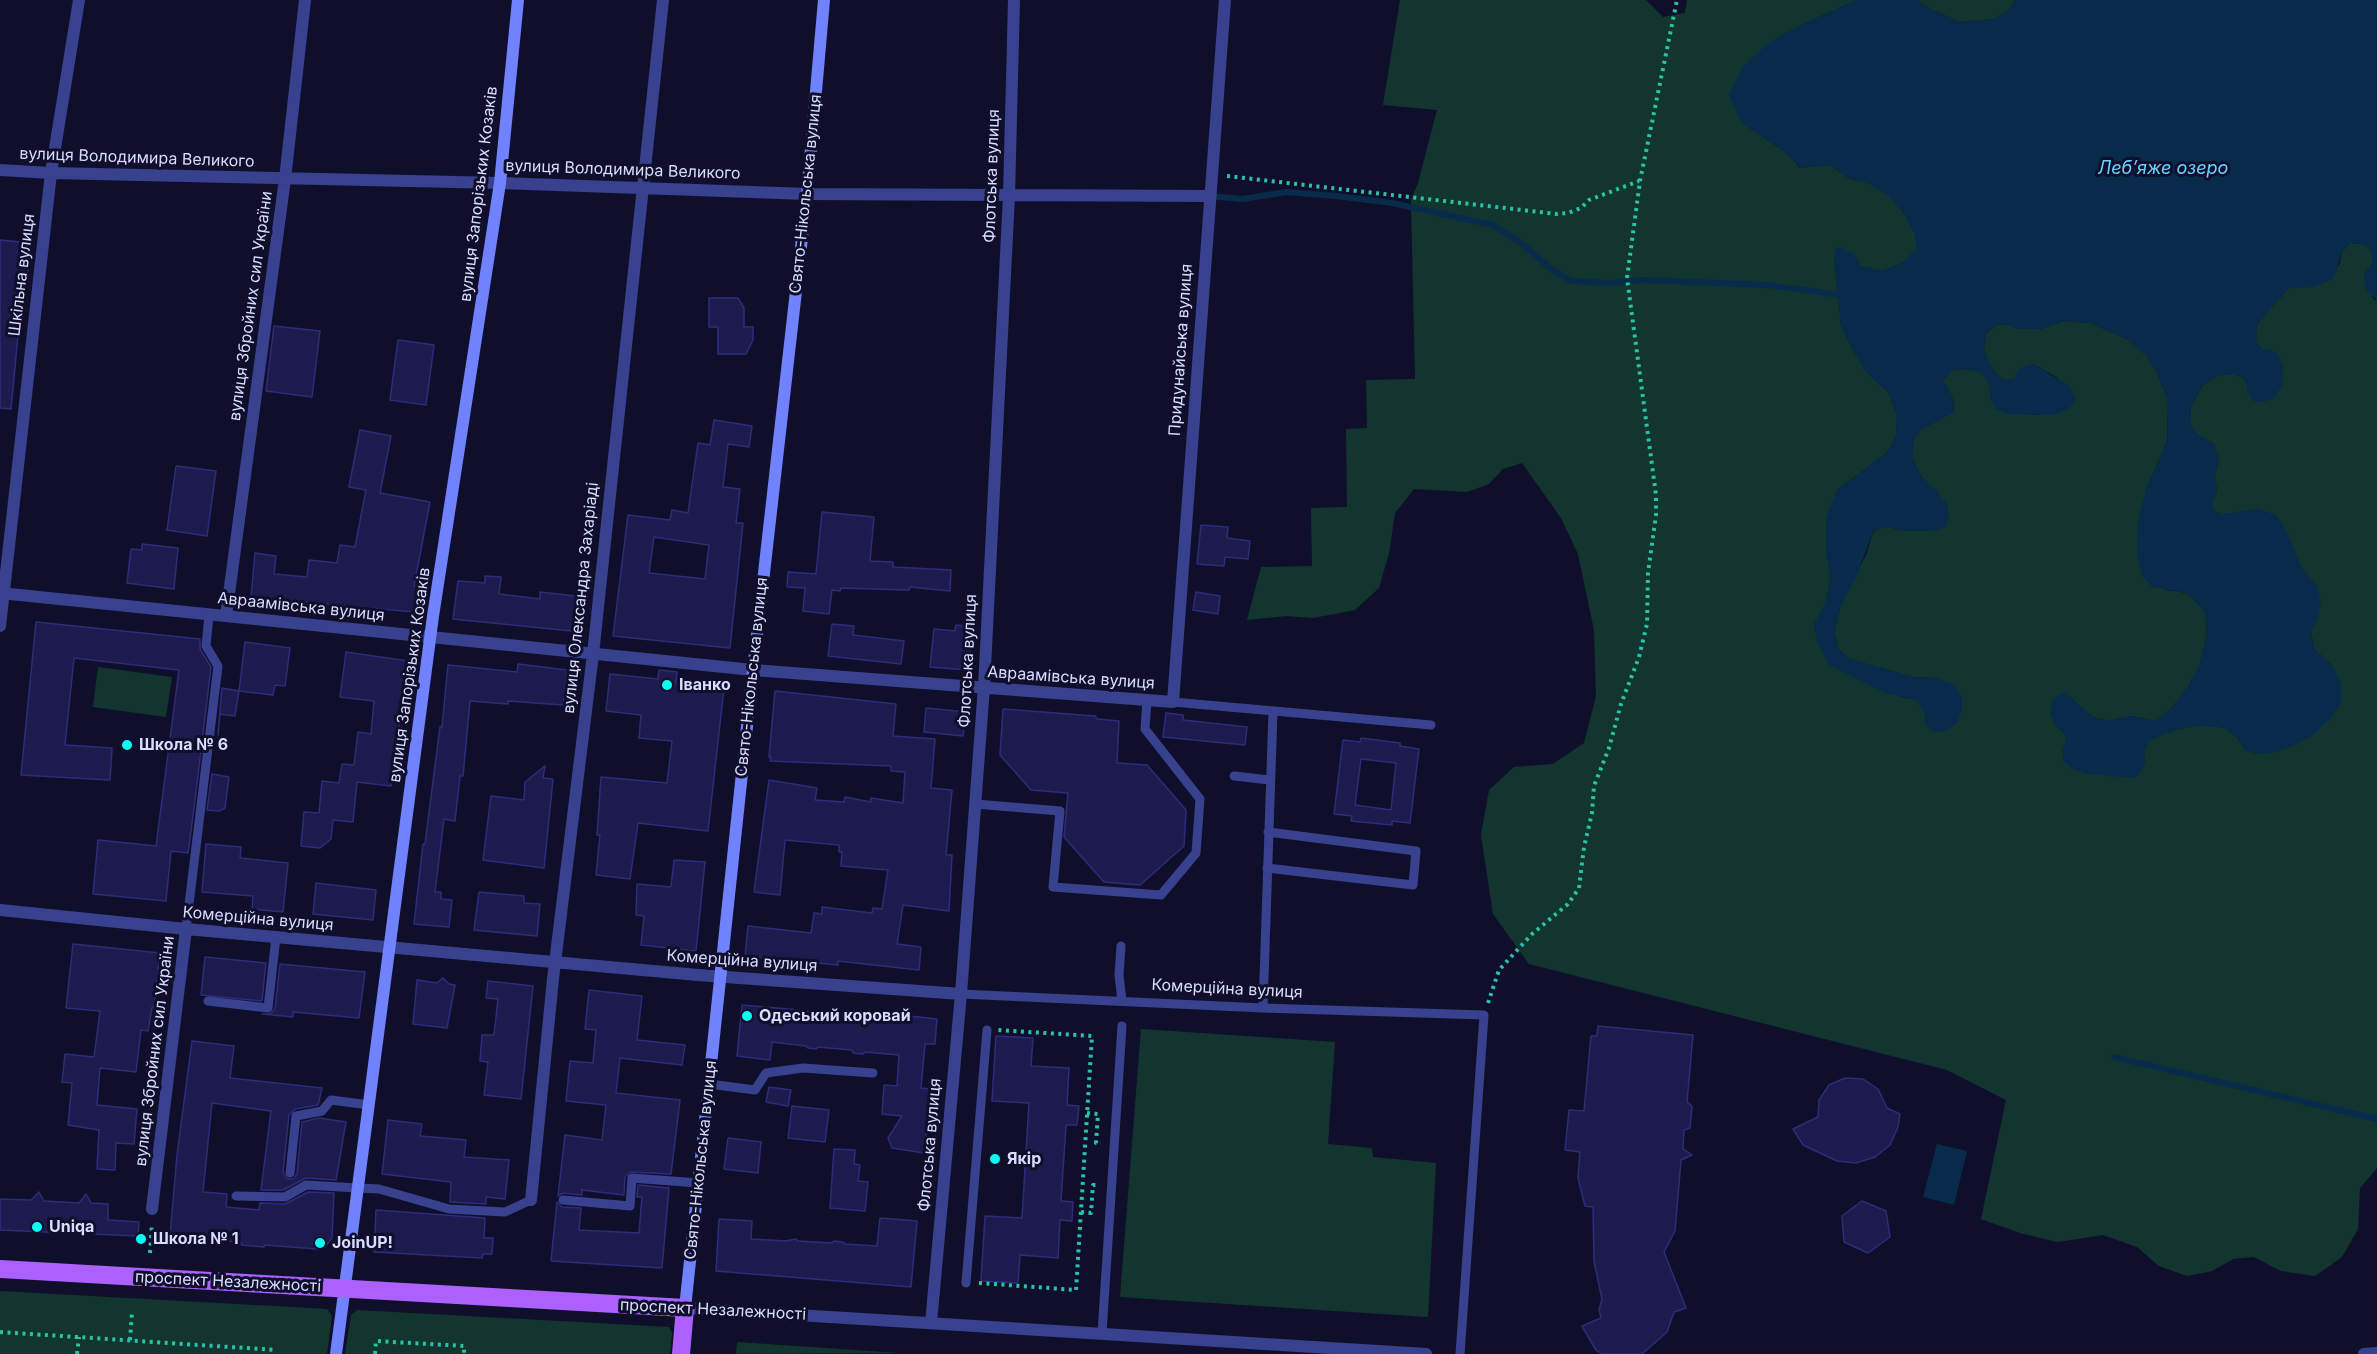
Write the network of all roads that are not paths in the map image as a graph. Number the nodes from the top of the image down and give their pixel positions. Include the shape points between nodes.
1 (80, 0) edge
2 (305, 0) edge
3 (518, 0) edge
4 (663, 0) edge
5 (824, 0) edge
6 (1014, 0) edge
7 (1225, 0) edge
8 (0, 170) edge
9 (51, 173) junction
10 (285, 179) junction
11 (500, 183) junction
12 (642, 187) junction
13 (807, 194) junction
14 (1009, 196) junction
15 (1209, 196) junction
16 (1, 593) edge
17 (209, 615) junction
18 (226, 616) junction
19 (0, 626) edge
20 (431, 637) junction
21 (592, 654) junction
22 (753, 670) junction
23 (984, 687) junction
24 (1147, 700) junction
25 (1173, 702) junction
26 (1272, 712) junction
27 (1431, 725) dead end
28 (1234, 776) dead end
29 (1270, 780) junction
30 (975, 804) junction
31 (1268, 832) junction
32 (1267, 868) junction
33 (0, 910) edge
34 (186, 929) junction
35 (276, 936) junction
36 (1121, 946) dead end
37 (390, 947) junction
38 (556, 962) junction
39 (719, 977) junction
40 (961, 994) junction
41 (1122, 1000) junction
42 (208, 1001) dead end
43 (1263, 1008) junction
44 (1122, 1026) dead end
45 (987, 1030) road end
46 (873, 1073) dead end
47 (709, 1084) junction
48 (369, 1105) junction
49 (290, 1173) dead end
50 (698, 1183) junction
51 (358, 1188) junction
52 (236, 1196) dead end
53 (531, 1200) joint
54 (563, 1200) dead end
55 (152, 1209) road end
56 (0, 1269) edge
57 (966, 1282) road end
58 (345, 1289) junction
59 (685, 1308) junction
60 (931, 1323) junction
61 (1102, 1333) junction
62 (2377, 1353) edge
63 (336, 1354) edge
64 (681, 1354) edge
65 (1426, 1354) edge
66 (1460, 1354) edge
67 (2364, 1354) edge

1 - 9 street, Шкільна вулиця
2 - 10 street, вулиця Збройних сил України
3 - 11 main road, вулиця Запорізьких Козаків
4 - 12 street, вулиця Олександра Захаріаді
5 - 13 main road, Свято-Нікольська вулиця
6 - 14 street, Флотська вулиця
7 - 15 street, Придунайська вулиця
8 - 9 street, вулиця Володимира Великого
9 - 10 street, вулиця Володимира Великого
9 - 16 street, Шкільна вулиця
10 - 11 street, вулиця Володимира Великого
10 - 18 street, вулиця Збройних сил України
11 - 12 street, вулиця Володимира Великого
11 - 20 main road, вулиця Запорізьких Козаків
12 - 13 street, вулиця Володимира Великого
12 - 21 street, вулиця Олександра Захаріаді
13 - 14 street, вулиця Володимира Великого
13 - 22 main road, Свято-Нікольська вулиця
14 - 15 street, вулиця Володимира Великого
14 - 23 street, Флотська вулиця
15 - 25 street, Придунайська вулиця
16 - 17 street, Авраамівська вулиця
16 - 19 street, Шкільна вулиця
17 - 18 street, Авраамівська вулиця
17 - 34 lane, вулиця Збройних сил України via 206,646 218,666
18 - 20 street, Авраамівська вулиця
20 - 21 street, Авраамівська вулиця
20 - 37 main road, вулиця Запорізьких Козаків
21 - 22 street, Авраамівська вулиця
21 - 38 street, вулиця Олександра Захаріаді
22 - 23 street, Авраамівська вулиця
22 - 39 main road, Свято-Нікольська вулиця
23 - 24 street, Авраамівська вулиця
23 - 30 street, Флотська вулиця
24 - 25 street, Авраамівська вулиця
24 - 30 lane via 1145,729 1200,799 1196,853 1161,895 1053,887 1060,810
25 - 26 lane
26 - 27 lane
26 - 29 lane
28 - 29 lane
29 - 31 lane
30 - 40 street, Флотська вулиця
31 - 32 lane
31 - 32 lane via 1416,851 1413,885
32 - 43 lane
33 - 34 street, Комерційна вулиця
34 - 35 street, Комерційна вулиця
34 - 55 street, вулиця Збройних сил України
35 - 37 street, Комерційна вулиця
35 - 42 lane via 268,1008
36 - 41 lane
37 - 38 street, Комерційна вулиця
37 - 48 main road, вулиця Запорізьких Козаків
38 - 39 street, Комерційна вулиця
38 - 53 street, вулиця Олександра Захаріаді
39 - 40 street, Комерційна вулиця
39 - 47 main road, Свято-Нікольська вулиця
40 - 41 lane, Комерційна вулиця
40 - 60 street, Флотська вулиця
41 - 43 lane, Комерційна вулиця
43 - 66 lane, Комерційна вулиця via 1484,1015
44 - 61 lane
45 - 57 lane
46 - 47 lane via 803,1068 766,1073 755,1090
47 - 50 main road, Свято-Нікольська вулиця
48 - 49 lane via 331,1100 322,1111 296,1116
48 - 51 main road, вулиця Запорізьких Козаків
50 - 54 lane via 632,1178 630,1206
50 - 59 main road, Свято-Нікольська вулиця
51 - 52 lane via 306,1185 285,1197
51 - 53 lane via 449,1209 505,1212
51 - 58 main road, вулиця Запорізьких Козаків
56 - 58 main road, проспект Незалежності
58 - 59 main road, проспект Незалежності
58 - 63 main road, вулиця Запорізьких Козаків
59 - 60 street, проспект Незалежності
59 - 64 main road, Свято-Нікольська вулиця
60 - 61 street, проспект Незалежності
61 - 65 street, проспект Незалежності
62 - 67 street

